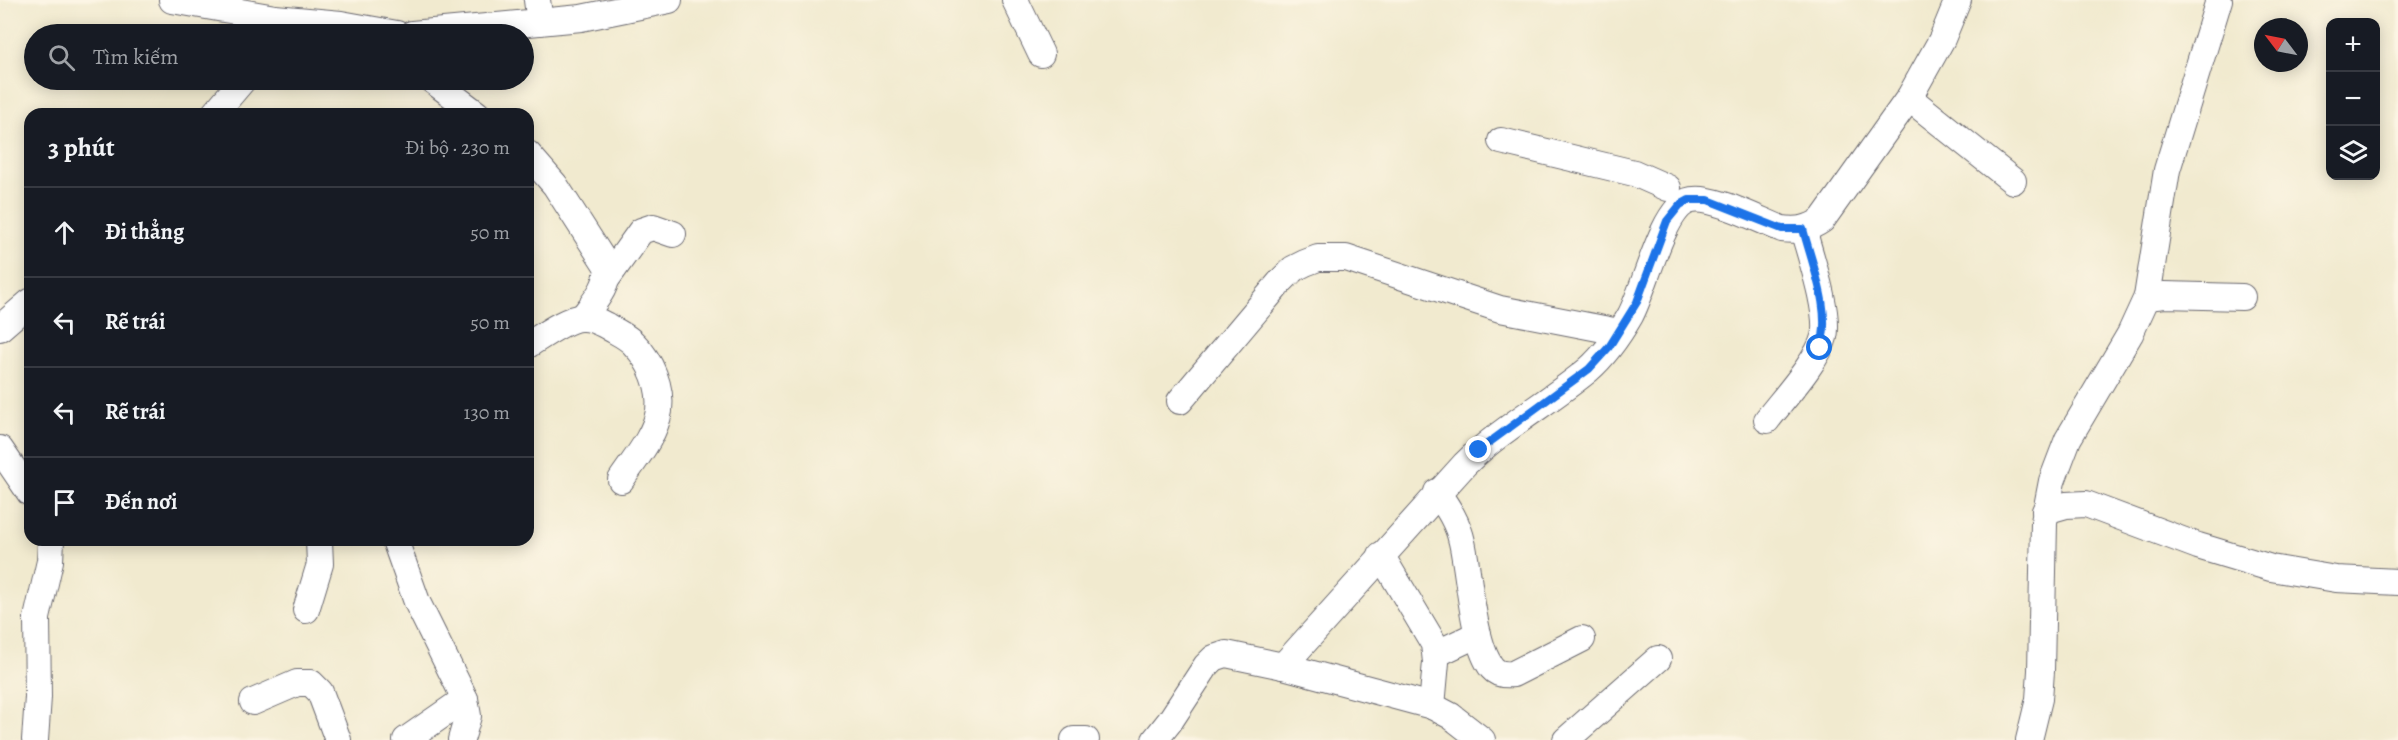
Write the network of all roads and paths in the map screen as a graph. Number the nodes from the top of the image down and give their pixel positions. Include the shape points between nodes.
1 (172, 0) edge
2 (669, 0) edge
3 (1015, 0) edge
4 (1958, 0) edge
5 (2219, 0) edge
6 (539, 11) edge
7 (264, 24) edge
8 (467, 24) edge
9 (1041, 54) dead end
10 (232, 90) edge
11 (445, 90) edge
12 (1909, 98) junction
13 (219, 108) edge
14 (469, 108) edge
15 (1501, 141) dead end
16 (534, 161) edge
17 (2013, 181) dead end
18 (1679, 194) junction
19 (1803, 229) junction
20 (673, 234) dead end
21 (608, 277) junction
22 (2147, 297) junction
23 (2242, 297) dead end
24 (24, 307) edge
25 (583, 318) junction
26 (0, 328) edge
27 (1619, 332) junction
28 (534, 342) edge
29 (1180, 401) dead end
30 (1767, 420) dead end
31 (0, 449) edge
32 (621, 480) dead end
33 (24, 484) edge
34 (1437, 492) junction
35 (2045, 511) junction
36 (51, 546) edge
37 (319, 546) edge
38 (397, 546) edge
39 (1381, 555) junction
40 (2398, 582) edge
41 (306, 610) dead end
42 (1478, 634) junction
43 (1582, 639) dead end
44 (1436, 654) junction
45 (1658, 659) dead end
46 (1283, 666) junction
47 (465, 699) junction
48 (253, 702) dead end
49 (1432, 706) junction
50 (1163, 731) edge
51 (35, 740) edge
52 (338, 740) edge
53 (406, 740) edge
54 (461, 740) edge
55 (1074, 740) edge
56 (1086, 740) edge
57 (1482, 740) edge
58 (1566, 740) edge
59 (2029, 740) edge

1 - 7 street
2 - 6 street via 581,18
3 - 9 street
4 - 12 street via 1938,47
5 - 22 street via 2167,170
6 - 8 street
10 - 13 street
11 - 14 street
12 - 17 street
12 - 19 street via 1829,213
15 - 18 street via 1634,173
16 - 21 street via 555,185 605,260
18 - 19 street via 1708,200 1782,229
18 - 27 street via 1680,205 1667,221 1637,302
19 - 30 street via 1826,317 1824,338 1815,357
20 - 21 street via 653,227 641,231
21 - 25 street
22 - 23 street
22 - 35 street via 2130,334 2068,439
24 - 26 street
25 - 28 street
25 - 32 street via 599,322 634,343 658,387 656,422
27 - 29 street via 1500,309 1346,258 1318,258 1293,269 1281,281
27 - 34 street via 1589,369 1485,445
31 - 33 street
34 - 39 street
34 - 42 street via 1459,530
35 - 40 street via 2086,504 2198,546 2271,568 2336,579
35 - 59 street via 2041,671
36 - 51 street via 37,618
37 - 41 street via 320,564
38 - 47 street via 417,602
39 - 44 street via 1431,638
39 - 46 street
42 - 43 street via 1490,666 1508,675
42 - 44 street
44 - 49 street
45 - 58 street
46 - 49 street
46 - 50 street via 1233,655 1214,658
47 - 53 street
47 - 54 street via 468,716
48 - 52 street via 297,683 311,683 320,692
49 - 57 street
55 - 56 street

